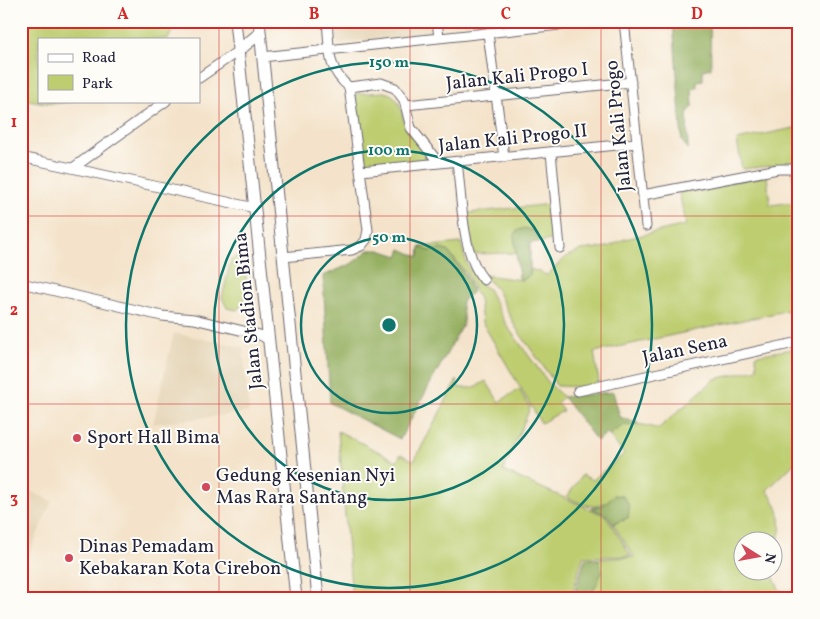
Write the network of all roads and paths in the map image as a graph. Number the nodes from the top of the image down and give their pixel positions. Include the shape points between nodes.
1 (235, 21) edge
2 (327, 21) edge
3 (437, 21) edge
4 (597, 21) edge
5 (624, 21) edge
6 (504, 26) edge
7 (259, 27) edge
8 (488, 33) junction
9 (439, 38) junction
10 (330, 49) junction
11 (238, 51) junction
12 (262, 57) junction
13 (200, 77) edge
14 (631, 82) junction
15 (349, 87) junction
16 (496, 96) junction
17 (165, 102) edge
18 (406, 104) junction
19 (637, 143) junction
20 (551, 152) junction
21 (21, 156) edge
22 (504, 157) junction
23 (457, 162) junction
24 (439, 163) junction
25 (73, 168) junction
26 (799, 169) edge
27 (362, 171) junction
28 (643, 195) junction
29 (277, 205) junction
30 (255, 208) junction
31 (646, 226) dead end
32 (560, 248) dead end
33 (283, 257) junction
34 (484, 280) dead end
35 (21, 283) edge
36 (291, 339) junction
37 (269, 340) junction
38 (799, 342) edge
39 (578, 391) dead end
40 (318, 597) edge
41 (296, 598) edge
42 (300, 598) edge

1 - 11 street, Jalan Stadion Bima
2 - 10 street
3 - 9 street
4 - 6 street
5 - 14 street, Jalan Kali Progo
6 - 8 street
7 - 11 street
7 - 12 street, Jalan Stadion Bima
8 - 9 street
8 - 16 street
9 - 10 street
10 - 12 street
10 - 15 street via 332,68
11 - 13 street
11 - 30 street, Jalan Stadion Bima
12 - 29 street, Jalan Stadion Bima
14 - 16 street, Jalan Kali Progo I
14 - 19 street, Jalan Kali Progo
15 - 18 street via 387,84 398,91
15 - 27 street
16 - 18 street, Jalan Kali Progo I
16 - 22 street
17 - 25 street
18 - 24 street via 411,128
19 - 20 street, Jalan Kali Progo II
19 - 28 street, Jalan Kali Progo
20 - 22 street, Jalan Kali Progo II
20 - 32 street
21 - 25 street
22 - 23 street, Jalan Kali Progo II
23 - 24 street, Jalan Kali Progo II
23 - 34 street via 466,237 474,267
24 - 27 street, Jalan Kali Progo II
25 - 30 street
26 - 28 street via 776,169
27 - 33 street via 368,230 361,246 352,250
28 - 31 street, Jalan Kali Progo
29 - 30 street
29 - 33 street, Jalan Stadion Bima
30 - 37 street, Jalan Stadion Bima
33 - 36 street, Jalan Stadion Bima
35 - 37 street via 162,316 194,319
36 - 37 street
36 - 40 street, Jalan Stadion Bima
37 - 41 street, Jalan Stadion Bima
38 - 39 street, Jalan Sena
40 - 42 street

